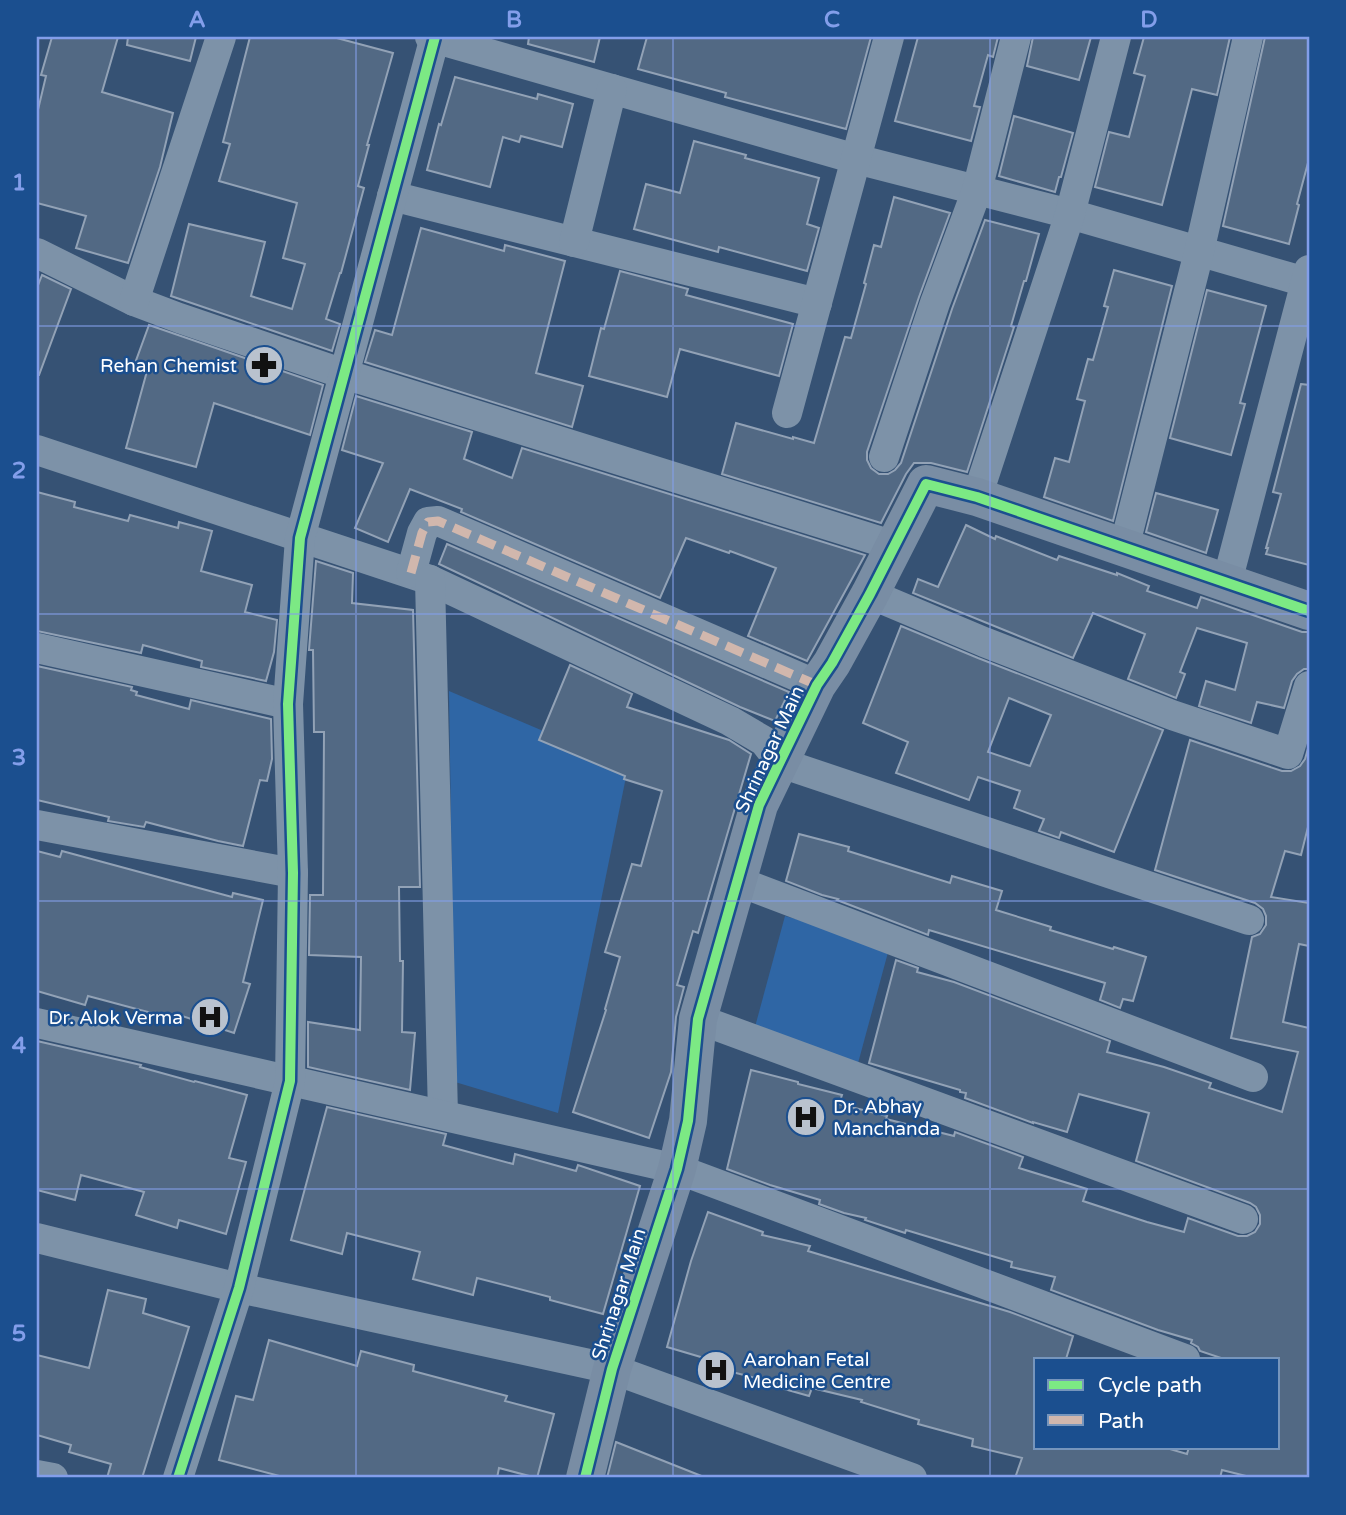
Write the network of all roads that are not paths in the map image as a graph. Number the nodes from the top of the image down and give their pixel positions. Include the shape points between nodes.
1 (221, 37) edge
2 (434, 37) edge
3 (889, 37) edge
4 (1016, 37) edge
5 (1116, 37) edge
6 (1248, 37) edge
7 (612, 89) junction
8 (856, 159) junction
9 (977, 190) junction
10 (392, 196) junction
11 (1070, 214) junction
12 (574, 242) junction
13 (1199, 252) junction
14 (37, 253) edge
15 (1308, 279) edge
16 (134, 301) junction
17 (817, 303) junction
18 (344, 374) junction
19 (787, 413) dead end
20 (37, 450) edge
21 (884, 457) dead end
22 (977, 497) junction
23 (300, 538) junction
24 (895, 546) junction
25 (1124, 548) junction
26 (420, 577) junction
27 (1227, 582) junction
28 (870, 594) junction
29 (1309, 611) edge
30 (37, 648) edge
31 (817, 685) junction
32 (1309, 686) edge
33 (288, 704) junction
34 (781, 763) junction
35 (37, 825) edge
36 (293, 873) junction
37 (737, 881) junction
38 (1249, 920) dead end
39 (698, 1020) junction
40 (37, 1023) edge
41 (1253, 1077) dead end
42 (290, 1081) junction
43 (443, 1115) junction
44 (677, 1169) junction
45 (1243, 1219) dead end
46 (37, 1238) edge
47 (239, 1289) junction
48 (1182, 1358) edge
49 (612, 1369) junction
50 (37, 1475) edge
51 (53, 1478) edge
52 (178, 1478) edge
53 (585, 1478) edge
54 (912, 1478) edge

1 - 16 street
2 - 7 street
2 - 10 street
3 - 8 street
4 - 9 street
5 - 11 street
6 - 13 street
7 - 8 street
7 - 12 street
8 - 9 street
8 - 17 street
9 - 11 street
9 - 21 street
10 - 12 street
10 - 18 street
11 - 13 street
11 - 22 street
12 - 17 street
13 - 15 street
13 - 25 street
14 - 16 street
15 - 27 street
16 - 18 street
17 - 19 street
18 - 23 street
18 - 24 street
20 - 23 street
22 - 24 street, Shrinagar Main via 926,484
22 - 25 street, Shrinagar Main
23 - 26 street
23 - 33 street
24 - 28 street, Shrinagar Main
25 - 27 street, Shrinagar Main
26 - 31 street via 422,533 428,522 438,521
26 - 34 street via 730,721 764,741
26 - 43 street
27 - 29 street, Shrinagar Main
28 - 31 street, Shrinagar Main
28 - 32 street via 1172,715 1287,754
30 - 33 street
31 - 34 street, Shrinagar Main
33 - 36 street
34 - 37 street, Shrinagar Main via 759,805
34 - 38 street
35 - 36 street
36 - 42 street
37 - 39 street, Shrinagar Main
37 - 41 street
39 - 44 street, Shrinagar Main via 688,1121
39 - 45 street
40 - 42 street
42 - 43 street
42 - 47 street
43 - 44 street
44 - 48 street
44 - 49 street, Shrinagar Main
46 - 47 street
47 - 49 street
47 - 52 street
49 - 53 street, Shrinagar Main
49 - 54 street
50 - 51 street

